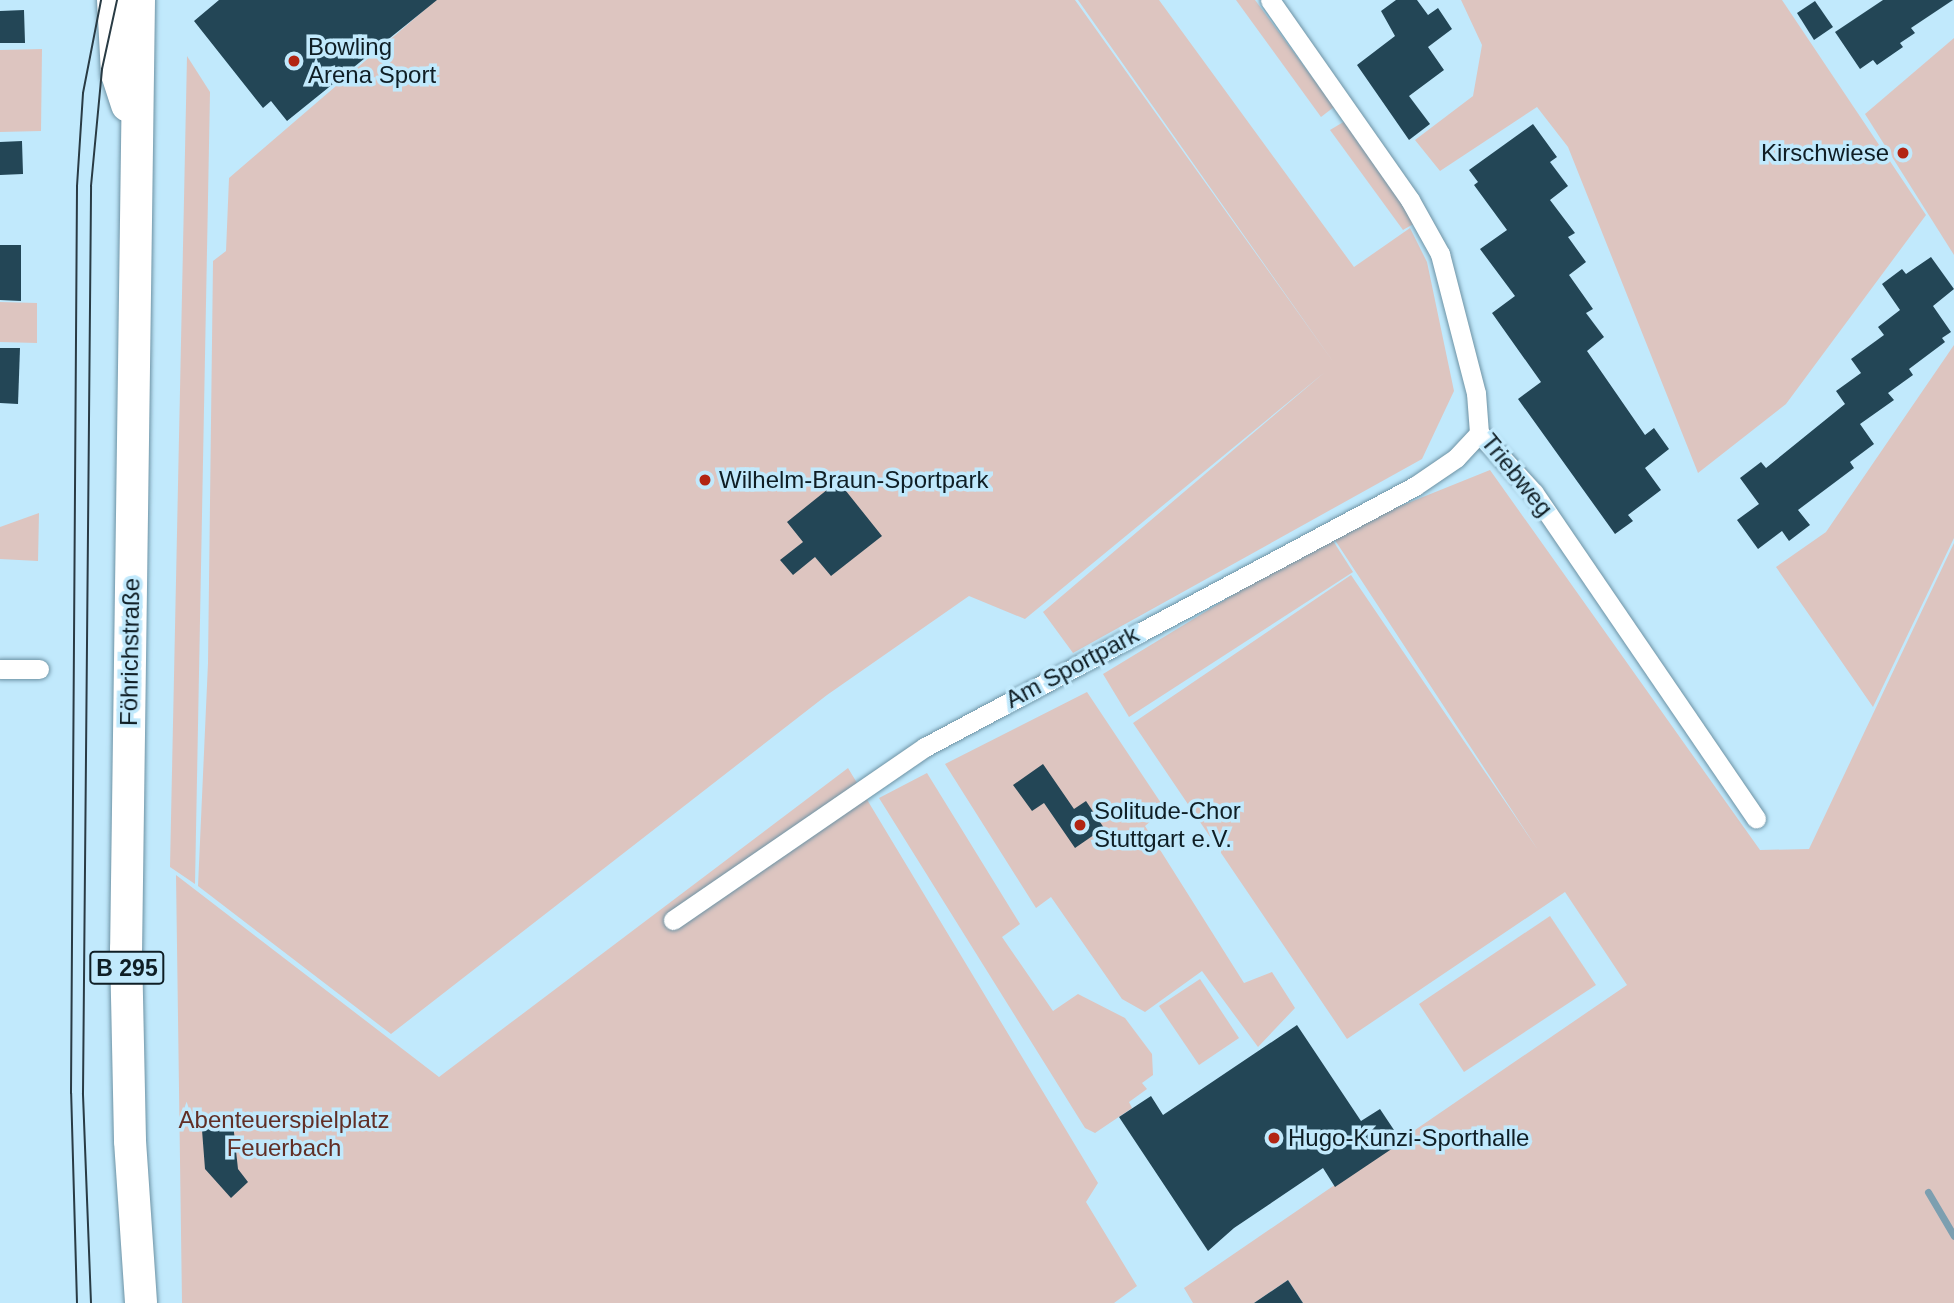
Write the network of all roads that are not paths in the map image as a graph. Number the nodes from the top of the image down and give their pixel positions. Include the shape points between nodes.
1 (113, 0) edge
2 (139, 0) edge
3 (158, 0) edge
4 (1270, 0) edge
5 (138, 81) junction
6 (138, 139) junction
7 (1479, 433) junction
8 (0, 669) edge
9 (39, 669) dead end
10 (1756, 818) dead end
11 (673, 920) dead end
12 (141, 1303) edge

1 - 6 main road via 117,74
2 - 5 main road, Föhrichstraße / B 295
3 - 5 main road
4 - 7 street, Triebweg via 1410,200 1440,254 1476,393
5 - 6 main road, Föhrichstraße / B 295
6 - 12 main road, Föhrichstraße / B 295 via 126,949 130,1141
7 - 10 street, Triebweg via 1534,493
7 - 11 street, Am Sportpark via 1456,458 1415,486 925,747
8 - 9 street

